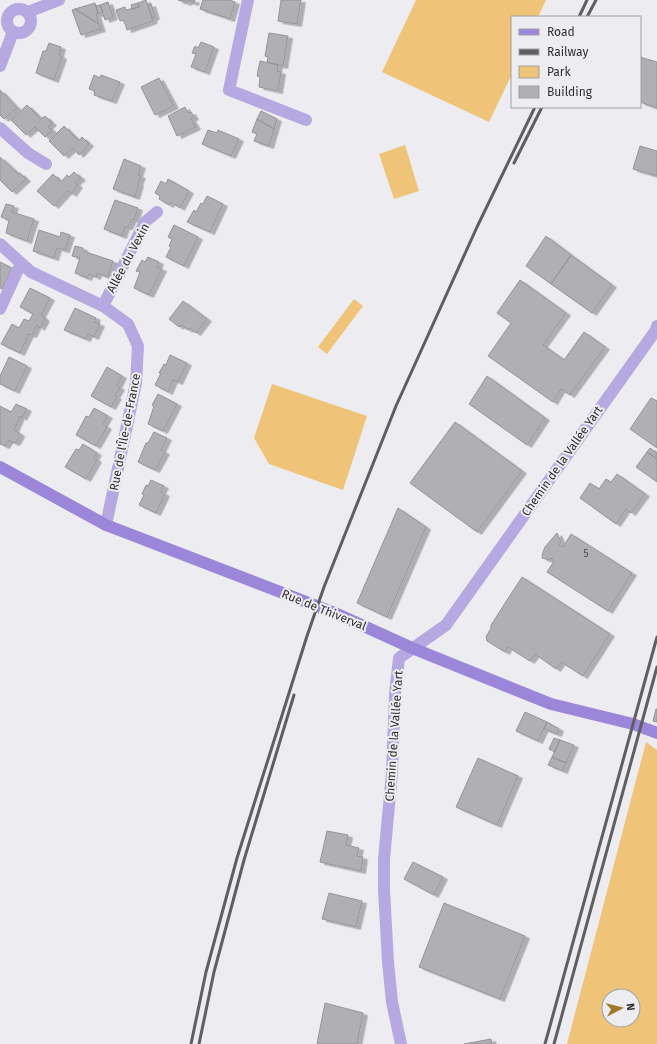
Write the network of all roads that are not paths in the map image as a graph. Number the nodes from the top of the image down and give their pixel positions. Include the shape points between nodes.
1 (59, 0) edge
2 (248, 0) edge
3 (28, 12) junction
4 (4, 15) edge
5 (13, 32) junction
6 (0, 66) edge
7 (306, 120) dead end
8 (0, 128) edge
9 (46, 164) dead end
10 (157, 212) dead end
11 (0, 244) edge
12 (21, 263) junction
13 (103, 306) junction
14 (0, 309) edge
15 (657, 326) edge
16 (0, 467) edge
17 (106, 525) junction
18 (412, 648) junction
19 (657, 733) edge
20 (401, 1044) edge

1 - 3 street
2 - 7 street via 228,90
3 - 4 street via 16,10
3 - 5 street via 30,26 21,34
4 - 5 street
5 - 6 street
8 - 9 street via 28,153
10 - 13 street, Allée du Vexin via 145,222
11 - 12 street, Rue de l'Île-de-France
12 - 13 street, Rue de l'Île-de-France via 31,272
12 - 14 street
13 - 17 street, Rue de l'Île-de-France via 128,324 138,346 136,384
15 - 18 street, Chemin de la Vallée Yart via 446,625
16 - 17 street, Rue de Thiverval
17 - 18 street, Rue de Thiverval via 335,613
18 - 19 street, Rue de Thiverval via 551,704 633,724
18 - 20 street, Chemin de la Vallée Yart via 399,658 384,859 388,969

